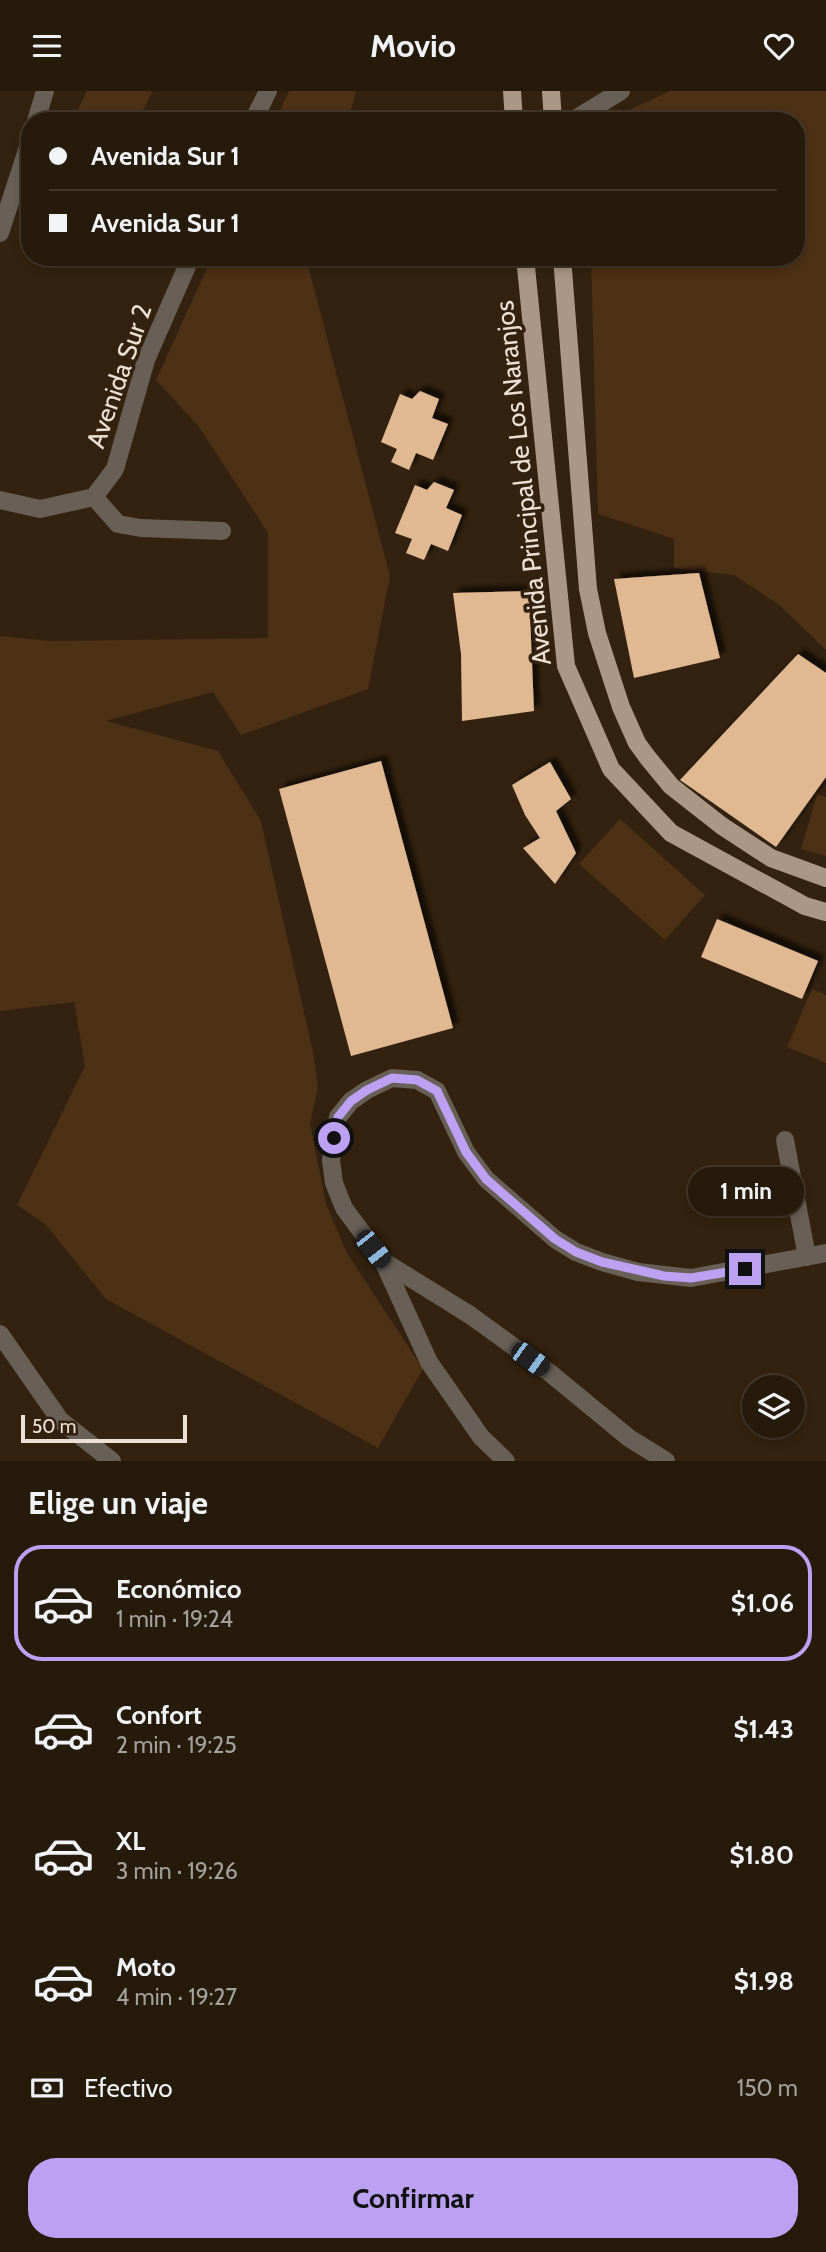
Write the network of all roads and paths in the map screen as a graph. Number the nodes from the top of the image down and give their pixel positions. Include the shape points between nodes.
1 (45, 91) edge
2 (268, 91) edge
3 (512, 91) edge
4 (551, 91) edge
5 (621, 91) edge
6 (39, 112) edge
7 (258, 112) edge
8 (513, 112) edge
9 (552, 112) edge
10 (587, 112) edge
11 (21, 169) edge
12 (0, 233) edge
13 (187, 266) edge
14 (526, 266) edge
15 (563, 266) edge
16 (94, 497) junction
17 (0, 501) edge
18 (222, 531) dead end
19 (826, 878) edge
20 (826, 912) edge
21 (785, 1140) dead end
22 (826, 1253) edge
23 (807, 1257) junction
24 (383, 1261) junction
25 (0, 1333) edge
26 (112, 1461) edge
27 (506, 1461) edge
28 (666, 1461) edge

1 - 6 street
2 - 7 street
3 - 8 main road
4 - 9 main road
5 - 10 street
11 - 12 street
13 - 16 street, Avenida Sur 2 via 146,360 115,469
14 - 20 main road, Avenida Principal de Los Naranjos via 566,666 611,769 671,833 805,906
15 - 19 main road, Avenida Principal de Los Naranjos via 588,589 597,633 627,723 671,786 722,827 771,858
16 - 17 street via 40,509
16 - 18 street via 118,524
21 - 23 street
22 - 23 street
23 - 24 street via 691,1278 638,1272 576,1252 486,1179 466,1152 437,1091 417,1080 392,1078 351,1101 338,1117 331,1160 344,1208
24 - 27 street via 429,1362 481,1437
24 - 28 street via 470,1315 629,1438
25 - 26 street via 60,1420

